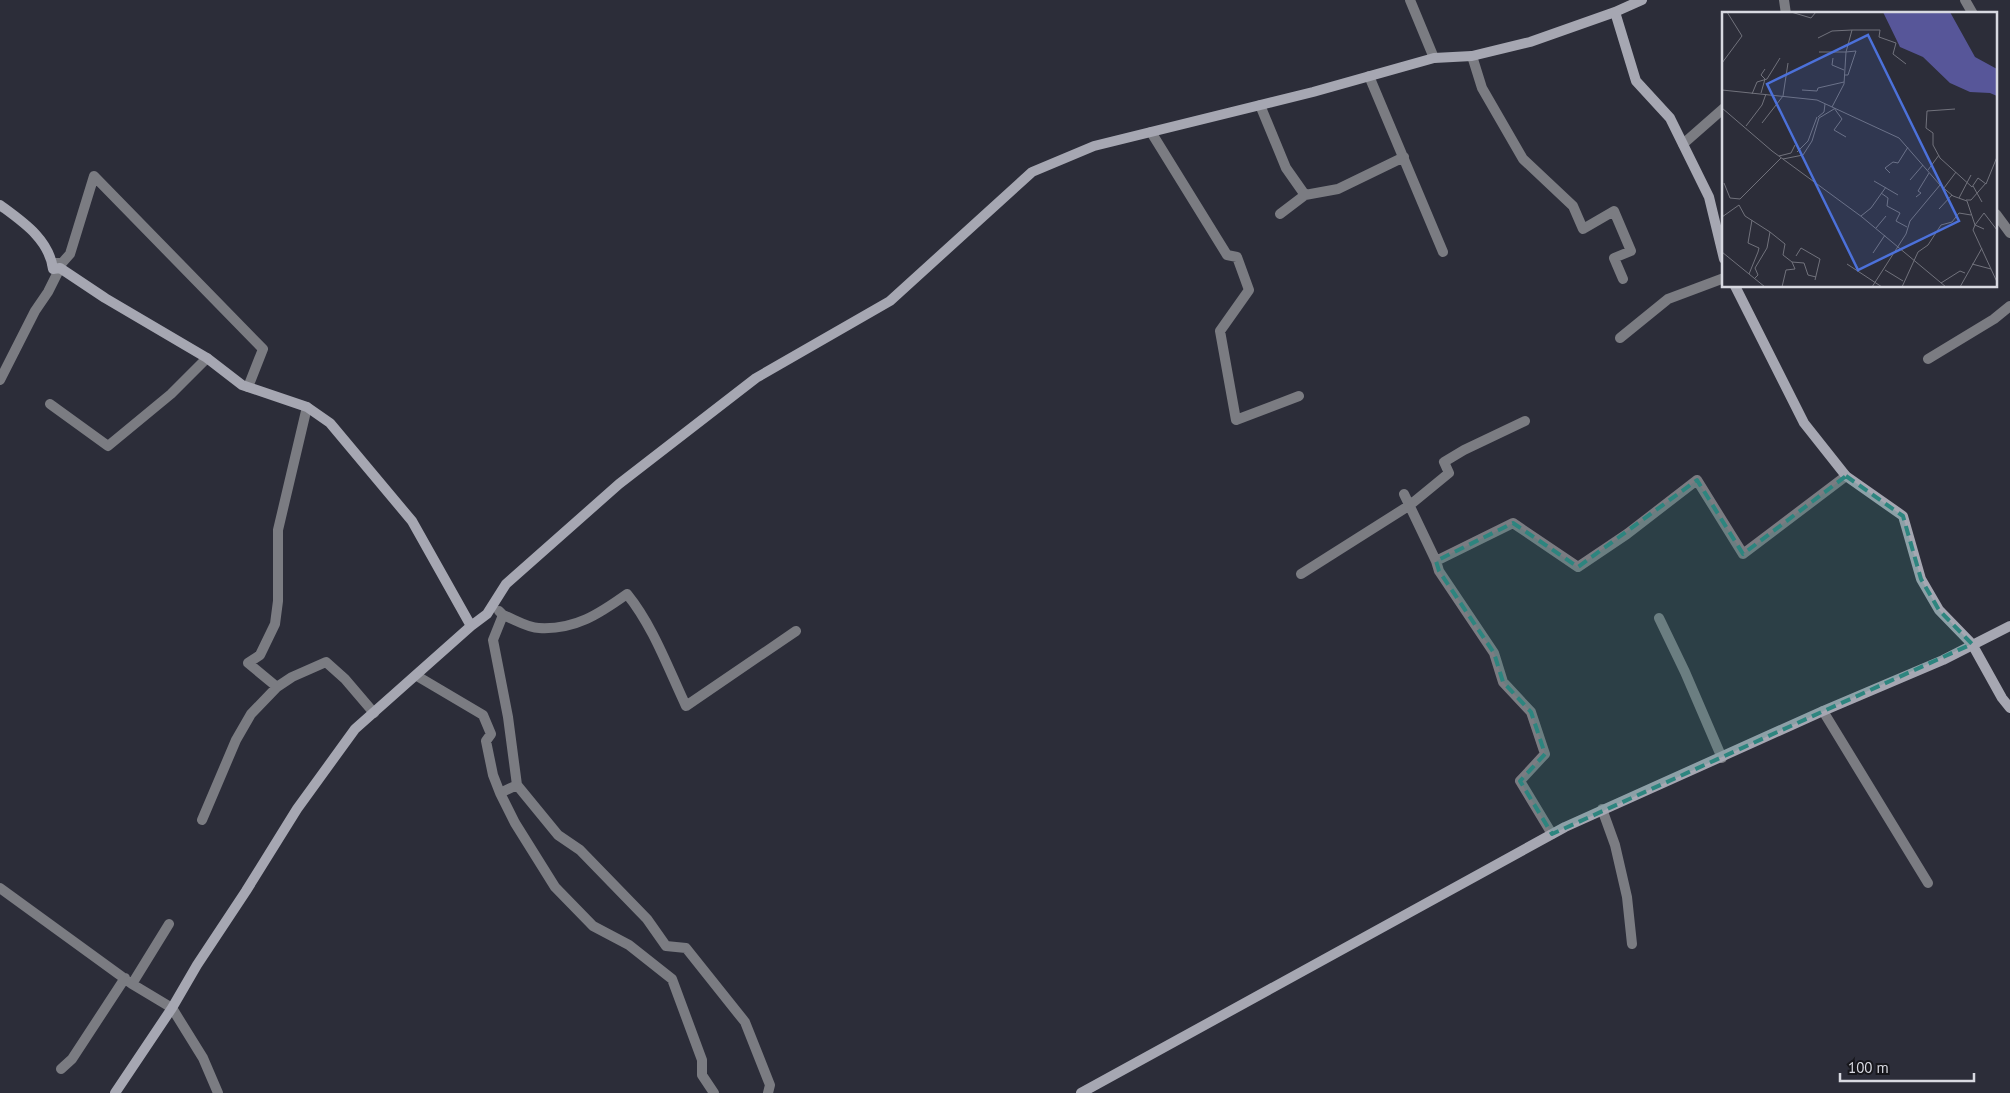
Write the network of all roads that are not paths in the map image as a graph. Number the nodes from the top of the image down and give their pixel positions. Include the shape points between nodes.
1 (1410, 0) edge
2 (1642, 0) edge
3 (1964, 0) edge
4 (1615, 12) junction
5 (1971, 12) edge
6 (1472, 56) junction
7 (1434, 58) junction
8 (1369, 76) junction
9 (1260, 105) junction
10 (1722, 110) edge
11 (1151, 132) junction
12 (1683, 144) junction
13 (1404, 157) junction
14 (1305, 194) junction
15 (0, 205) edge
16 (1280, 214) dead end
17 (1998, 217) edge
18 (2010, 233) edge
19 (1722, 251) edge
20 (1443, 252) dead end
21 (56, 265) junction
22 (1623, 279) dead end
23 (1722, 279) edge
24 (1736, 288) edge
25 (2010, 306) edge
26 (1620, 338) dead end
27 (207, 358) junction
28 (1928, 359) dead end
29 (0, 380) edge
30 (248, 387) junction
31 (1299, 396) dead end
32 (50, 404) dead end
33 (307, 407) junction
34 (1525, 421) dead end
35 (1846, 476) junction
36 (1404, 494) dead end
37 (1410, 505) junction
38 (1436, 561) junction
39 (1301, 574) dead end
40 (489, 610) junction
41 (503, 615) junction
42 (1659, 618) dead end
43 (471, 626) junction
44 (2010, 626) edge
45 (796, 631) dead end
46 (1972, 644) junction
47 (417, 676) junction
48 (277, 687) junction
49 (2010, 708) edge
50 (1823, 711) junction
51 (374, 713) junction
52 (1722, 758) junction
53 (517, 785) junction
54 (500, 792) junction
55 (1602, 809) junction
56 (202, 820) dead end
57 (1552, 834) junction
58 (1928, 883) dead end
59 (0, 888) edge
60 (169, 924) dead end
61 (1632, 944) dead end
62 (128, 981) junction
63 (172, 1008) junction
64 (61, 1069) dead end
65 (114, 1093) edge
66 (218, 1093) edge
67 (714, 1093) edge
68 (768, 1093) edge
69 (1081, 1093) edge

1 - 7 street
2 - 4 street
3 - 5 street
4 - 6 street via 1530,42
4 - 12 street via 1636,81 1670,118
6 - 7 street
6 - 22 street via 1482,88 1523,159 1573,206 1583,229 1614,211 1630,251 1614,258
7 - 8 street
8 - 9 street
8 - 13 street
9 - 11 street
9 - 14 street via 1286,168
10 - 12 street
11 - 31 street via 1227,255 1237,257 1249,290 1220,331 1236,420
11 - 40 street via 1094,146 1032,172 890,301 756,378 619,484 506,584
12 - 19 street via 1709,197
13 - 14 street via 1338,189
13 - 20 street
14 - 16 street
15 - 21 street via 30,227
17 - 18 street
21 - 27 street
21 - 29 street via 48,292
21 - 30 street via 70,254 94,176 263,349
23 - 26 street via 1668,299
24 - 35 street via 1804,424
25 - 28 street
27 - 30 street
27 - 32 street via 172,394 108,446
30 - 33 street
33 - 43 street via 330,423 412,521
33 - 48 street via 278,530 275,624 260,655 248,663
34 - 37 street via 1444,462 1449,473
35 - 38 street via 1742,554 1697,480 1578,567 1513,523
35 - 46 street via 1903,516 1921,579 1939,610
36 - 37 street
37 - 38 street
37 - 39 street
38 - 57 street via 1439,571 1494,653 1503,682 1530,712 1545,754 1520,781
40 - 41 street
40 - 43 street
41 - 45 street via 538,628 576,624 601,613 626,594 647,623 686,706
41 - 53 street via 493,640
42 - 52 street
43 - 47 street
44 - 46 street
46 - 49 street
46 - 50 street via 1943,660
47 - 51 street
47 - 54 street via 484,715 491,734 486,741 491,767
48 - 51 street via 326,662
48 - 56 street via 251,714 236,740
50 - 52 street
50 - 58 street
51 - 63 street via 355,729 297,809
52 - 55 street
53 - 54 street
53 - 68 street via 558,835 580,850 647,919 666,946 686,948 745,1022 770,1085
54 - 67 street via 514,823 555,887 593,926 629,945 672,978 702,1060 702,1075
55 - 57 street
55 - 61 street via 1615,845 1627,897
57 - 69 street
59 - 62 street
60 - 62 street
62 - 63 street
62 - 64 street
63 - 65 street
63 - 66 street via 203,1058

